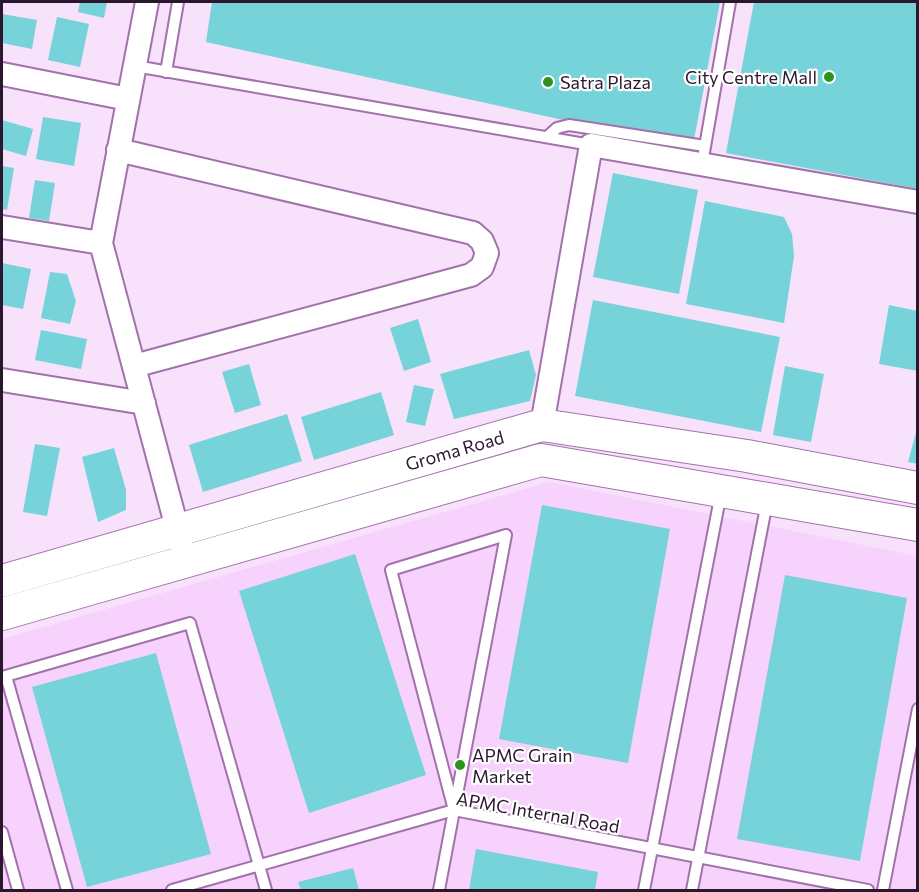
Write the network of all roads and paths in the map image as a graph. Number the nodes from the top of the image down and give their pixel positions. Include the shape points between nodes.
1 (147, 2) edge
2 (178, 2) edge
3 (730, 2) edge
4 (135, 66) junction
5 (165, 72) junction
6 (2, 74) edge
7 (128, 99) junction
8 (547, 138) junction
9 (591, 145) junction
10 (118, 150) junction
11 (703, 155) junction
12 (918, 202) edge
13 (2, 226) edge
14 (100, 243) junction
15 (134, 366) junction
16 (2, 380) edge
17 (144, 403) junction
18 (542, 424) junction
19 (747, 456) junction
20 (918, 489) edge
21 (742, 494) junction
22 (918, 525) edge
23 (178, 530) junction
24 (186, 561) junction
25 (2, 581) edge
26 (2, 614) edge
27 (4, 676) edge
28 (918, 709) edge
29 (454, 810) junction
30 (2, 832) edge
31 (652, 849) junction
32 (698, 858) junction
33 (259, 866) junction
34 (18, 891) edge
35 (67, 891) edge
36 (172, 891) edge
37 (266, 891) edge
38 (439, 891) edge
39 (644, 891) edge
40 (692, 891) edge
41 (868, 891) edge
42 (883, 891) edge

1 - 4 street
2 - 5 lane
3 - 11 lane
4 - 5 lane
4 - 7 street
5 - 8 lane
6 - 7 street
7 - 10 street
8 - 9 lane
8 - 11 lane via 557,128 568,125
9 - 11 street
9 - 18 street
10 - 14 street
10 - 15 street via 473,233 487,253 482,267 471,275
11 - 12 street
13 - 14 street
14 - 15 street
15 - 17 street
16 - 17 street
17 - 23 street
18 - 19 main road, Groma Road
18 - 23 main road, Groma Road
19 - 20 main road, Groma Road
19 - 21 main road
21 - 22 main road, Groma Road
21 - 24 main road, Groma Road via 541,460
21 - 31 lane
21 - 32 lane
23 - 24 street
23 - 25 main road, Groma Road
24 - 26 main road, Groma Road
27 - 33 lane via 190,623
27 - 35 lane
28 - 42 lane
29 - 29 lane via 504,547 506,535 391,570
29 - 31 lane, APMC Internal Road
29 - 33 lane, APMC Internal Road
29 - 38 lane
30 - 34 lane
31 - 32 lane, APMC Internal Road
31 - 39 lane
32 - 40 lane
32 - 41 lane, APMC Internal Road
33 - 36 lane, APMC Internal Road
33 - 37 lane

